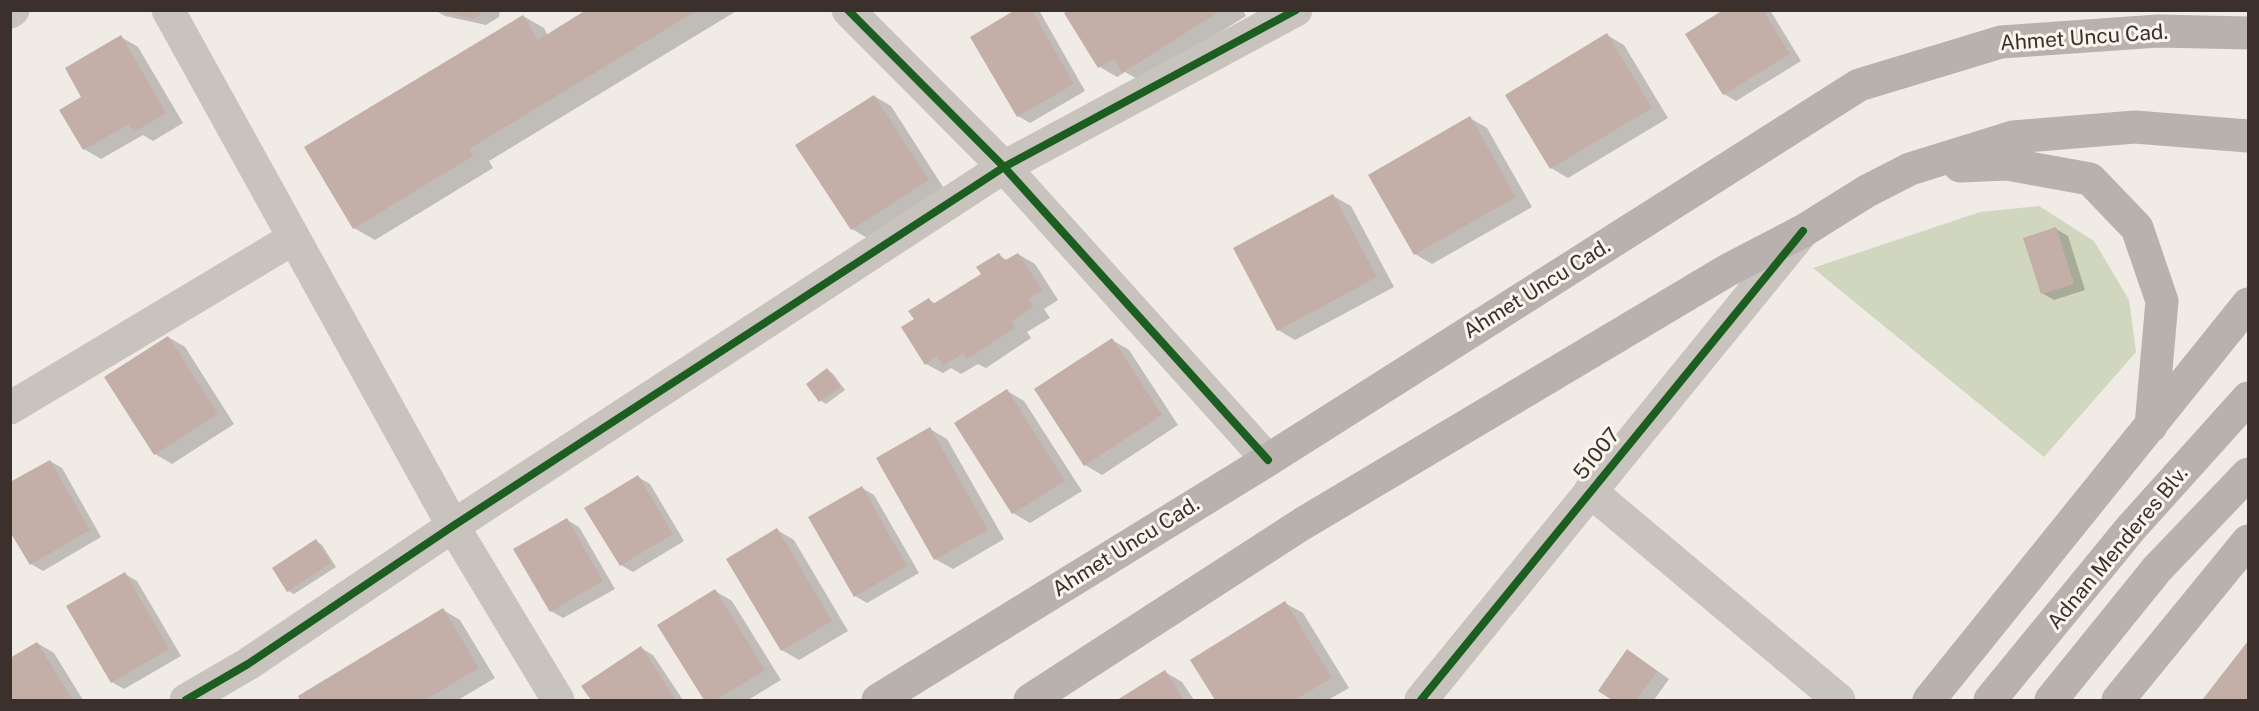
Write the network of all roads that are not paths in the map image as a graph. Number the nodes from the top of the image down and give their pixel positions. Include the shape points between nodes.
1 (168, 10) edge
2 (848, 10) edge
3 (1296, 10) edge
4 (2248, 33) edge
5 (2248, 136) edge
6 (1004, 167) junction
7 (1910, 169) junction
8 (1803, 231) junction
9 (294, 238) junction
10 (2248, 304) edge
11 (2238, 327) edge
12 (2248, 398) edge
13 (10, 408) edge
14 (2151, 426) junction
15 (1268, 460) junction
16 (2248, 474) edge
17 (1590, 491) junction
18 (453, 526) junction
19 (2248, 541) edge
20 (186, 700) edge
21 (558, 700) edge
22 (878, 700) edge
23 (1030, 700) edge
24 (1421, 700) edge
25 (1839, 700) edge
26 (1929, 700) edge
27 (1990, 700) edge
28 (2050, 700) edge
29 (2118, 700) edge

1 - 9 street
2 - 6 street
3 - 6 street
4 - 15 main road, Ahmet Uncu Cad. via 2158,31 2001,42 1859,85
5 - 7 main road via 2135,127 2013,137
6 - 15 street
6 - 18 street
7 - 8 main road
7 - 14 main road via 2007,164 2090,179 2137,228 2162,301
8 - 17 street, 51007
8 - 23 main road via 1728,270 1302,524
9 - 13 street
9 - 18 street
10 - 11 main road
11 - 14 main road
12 - 27 main road, Adnan Menderes Blv. via 2131,528
14 - 26 main road
15 - 22 main road, Ahmet Uncu Cad.
16 - 28 main road, Adnan Menderes Blv. via 2157,569
17 - 24 street, 51007
17 - 25 street
18 - 20 street via 249,664
18 - 21 street
19 - 29 main road

